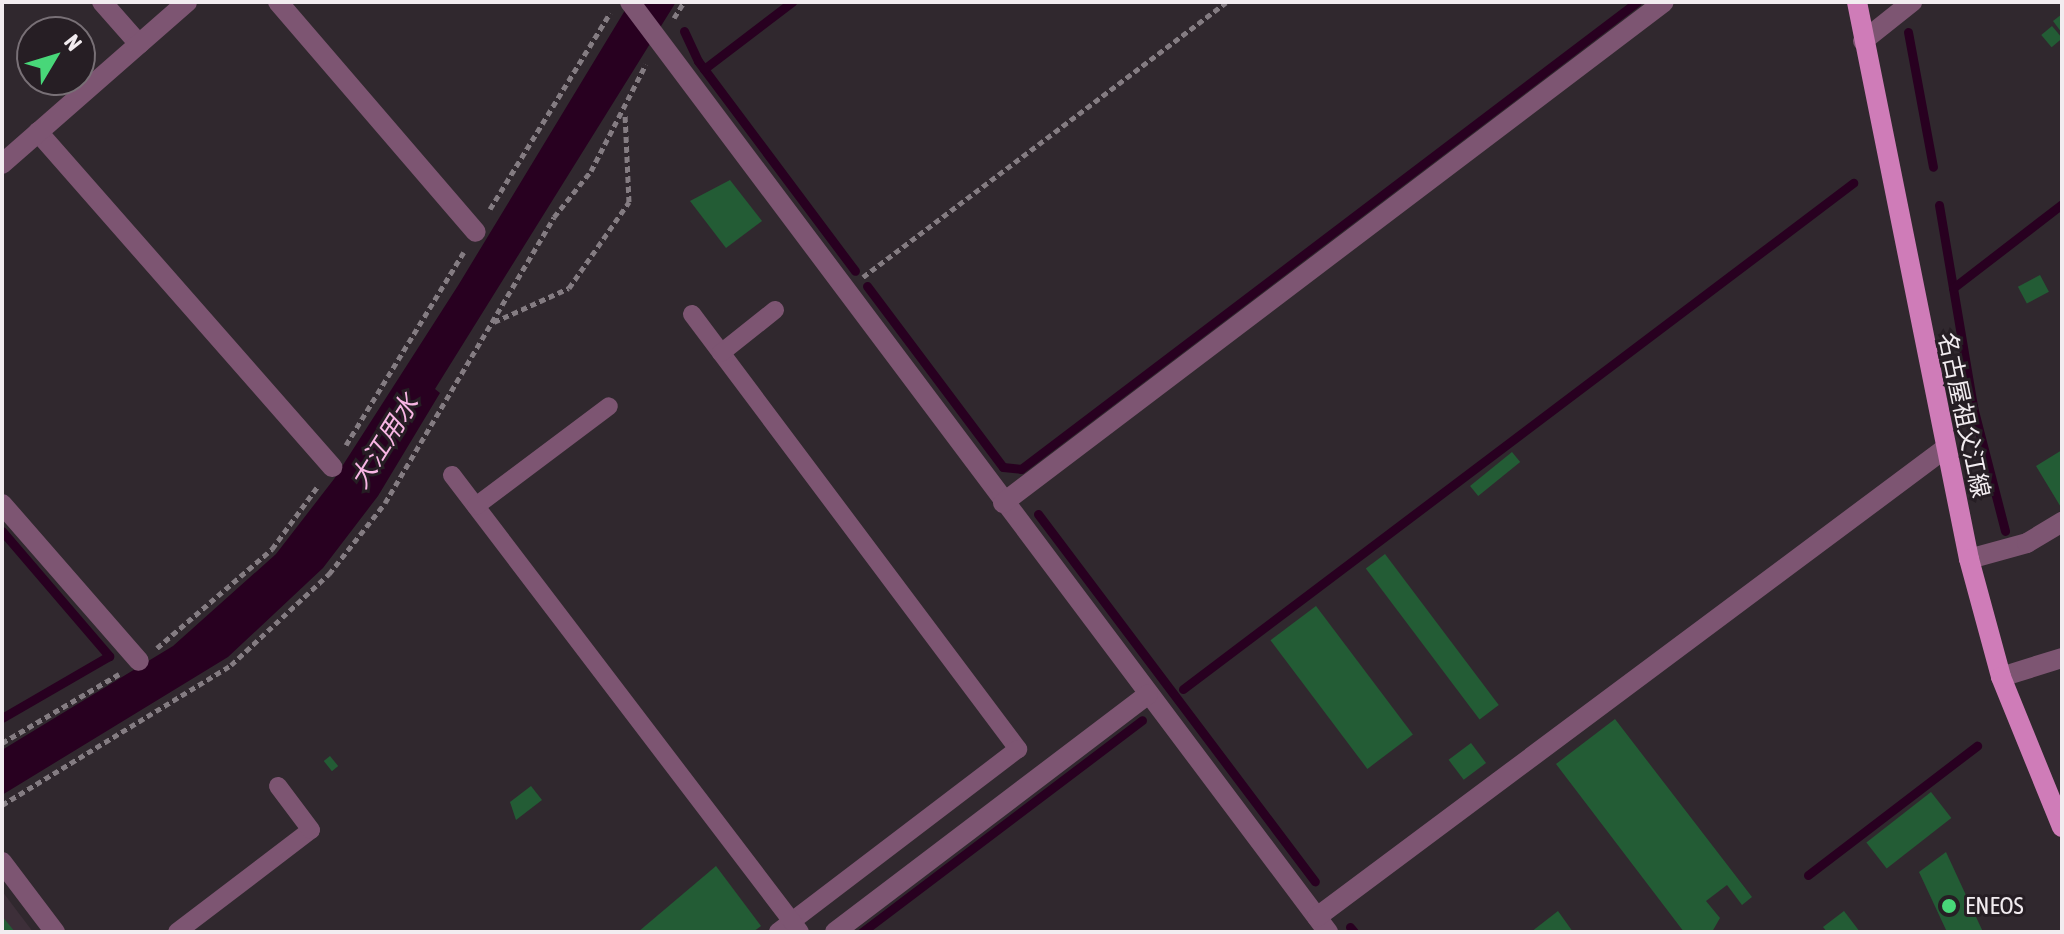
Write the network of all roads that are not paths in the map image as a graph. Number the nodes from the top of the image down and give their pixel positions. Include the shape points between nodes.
1 (102, 2) edge
2 (187, 2) edge
3 (278, 2) edge
4 (630, 2) edge
5 (1664, 2) edge
6 (1857, 2) edge
7 (1912, 2) edge
8 (1863, 41) junction
9 (139, 44) junction
10 (38, 132) junction
11 (2, 164) edge
12 (476, 232) road end
13 (775, 310) dead end
14 (692, 314) dead end
15 (721, 353) junction
16 (609, 406) dead end
17 (1943, 450) junction
18 (332, 467) road end
19 (452, 475) dead end
20 (1003, 503) junction
21 (2, 504) edge
22 (476, 506) junction
23 (2062, 522) edge
24 (1969, 559) junction
25 (2062, 658) edge
26 (139, 661) road end
27 (2001, 677) junction
28 (1148, 694) junction
29 (278, 786) dead end
30 (2062, 827) edge
31 (2, 862) edge
32 (1322, 925) edge
33 (790, 928) edge
34 (55, 932) edge
35 (177, 932) edge
36 (835, 932) edge

1 - 9 street
2 - 9 street
3 - 12 street
4 - 20 street
5 - 20 street
6 - 8 main road, 名古屋祖父江線
7 - 8 street
8 - 17 main road, 名古屋祖父江線
9 - 10 street
10 - 11 street
10 - 18 street
13 - 15 lane
14 - 15 lane
15 - 33 lane via 1018,749
16 - 22 lane
17 - 24 main road, 名古屋祖父江線
17 - 32 street
19 - 22 lane
20 - 28 street
21 - 26 street
22 - 33 lane
23 - 24 street via 2027,543
24 - 27 main road, 名古屋祖父江線
25 - 27 street
27 - 30 main road, 名古屋祖父江線
28 - 32 street
28 - 36 street
29 - 35 lane via 311,830
31 - 34 street

